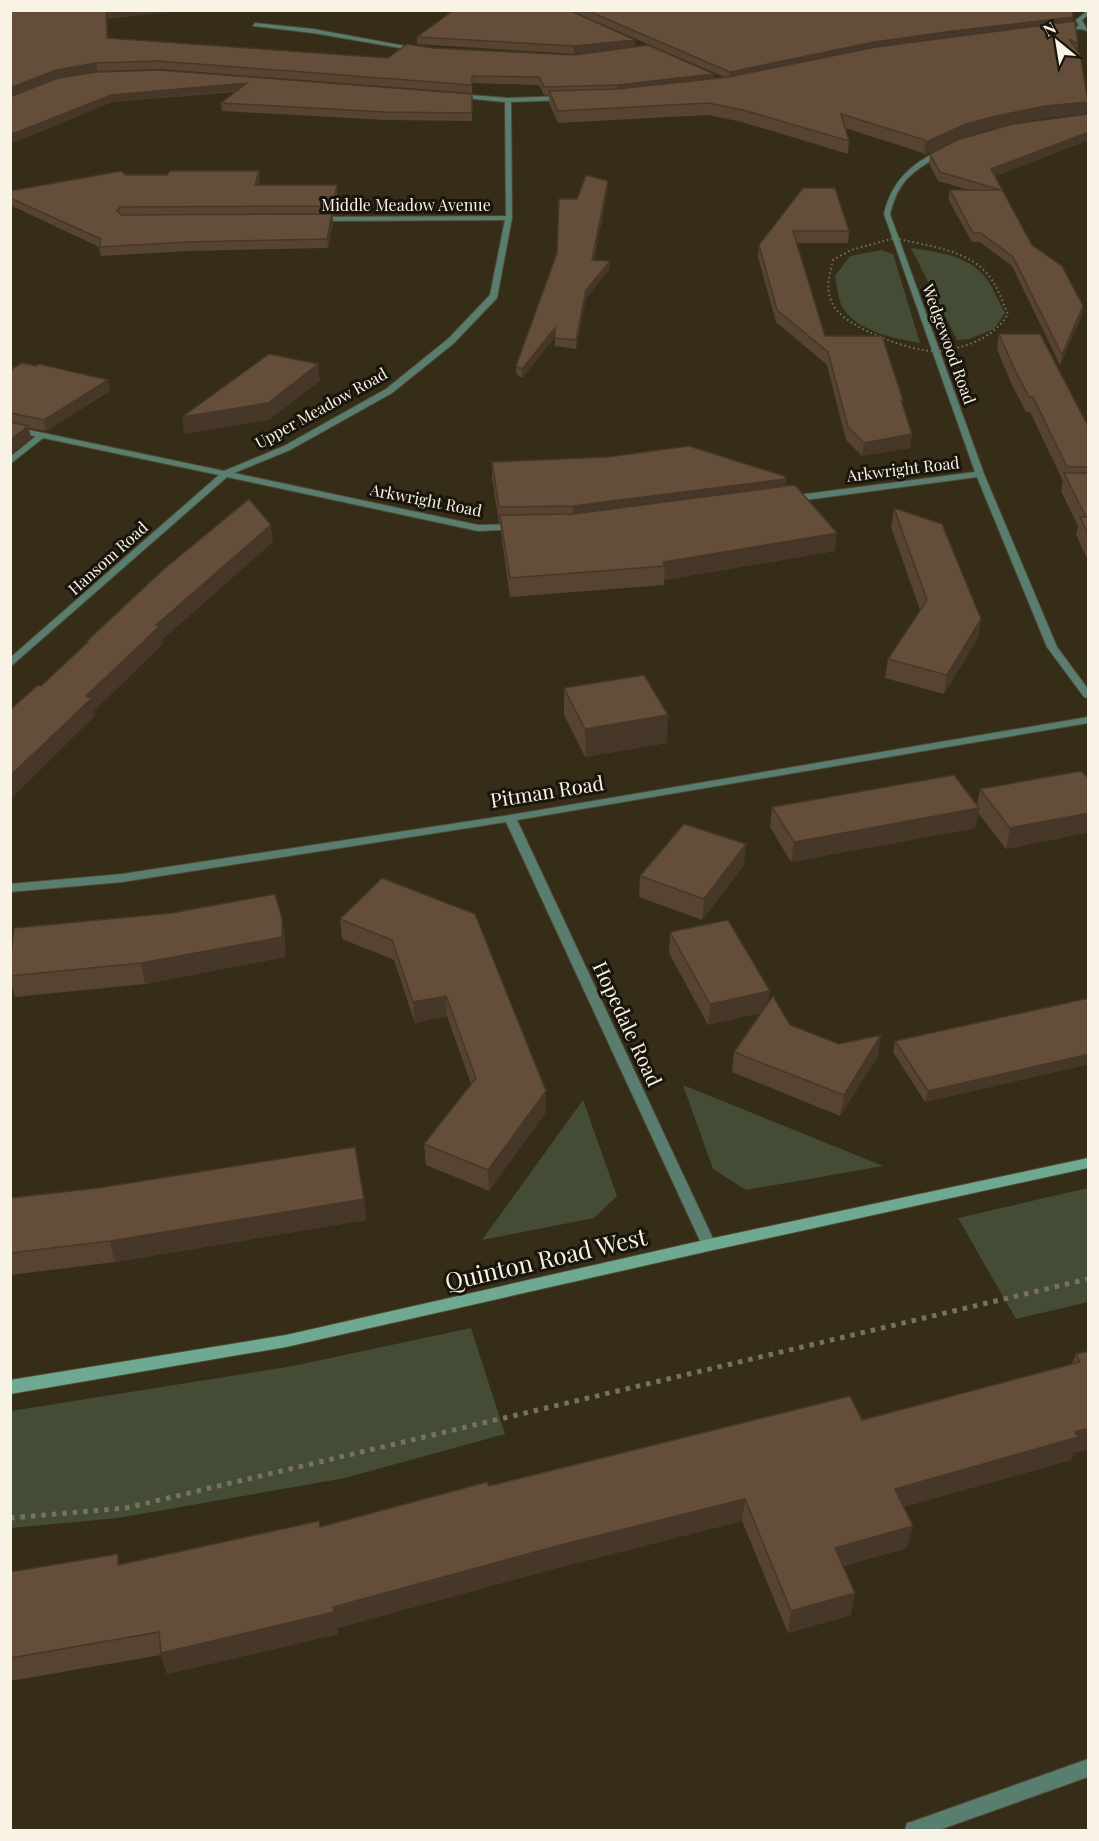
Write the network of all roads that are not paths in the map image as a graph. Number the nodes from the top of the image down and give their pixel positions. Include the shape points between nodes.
1 (1076, 12) dead end
2 (1088, 14) edge
3 (255, 25) dead end
4 (1085, 29) edge
5 (1049, 30) edge
6 (421, 49) edge
7 (450, 95) edge
8 (573, 98) edge
9 (508, 100) junction
10 (953, 146) edge
11 (509, 218) junction
12 (310, 219) edge
13 (10, 428) edge
14 (43, 435) junction
15 (10, 462) edge
16 (225, 474) junction
17 (980, 474) junction
18 (782, 500) edge
19 (525, 527) edge
20 (10, 664) edge
21 (1089, 695) edge
22 (1089, 720) edge
23 (510, 818) junction
24 (10, 888) edge
25 (1089, 1163) edge
26 (709, 1245) junction
27 (10, 1387) edge
28 (1089, 1768) edge
29 (914, 1830) edge

1 - 2 street
2 - 4 street via 1079,20
3 - 6 street
4 - 5 street
7 - 9 street
8 - 9 street
9 - 11 street, Upper Meadow Road
10 - 17 street, Wedgewood Road via 933,155 907,175 893,192 887,214
11 - 12 street, Middle Meadow Avenue
11 - 16 street, Upper Meadow Road via 494,296 451,341 389,392 286,448
13 - 14 street
14 - 15 street
14 - 16 street
16 - 19 street, Arkwright Road via 478,528
16 - 20 street, Hansom Road
17 - 18 street, Arkwright Road
17 - 21 street, Wedgewood Road via 1052,647
22 - 23 street, Pitman Road
23 - 24 street, Pitman Road via 122,878
23 - 26 street, Hopedale Road
25 - 26 street, Quinton Road West
26 - 27 street, Quinton Road West via 286,1341
28 - 29 street

